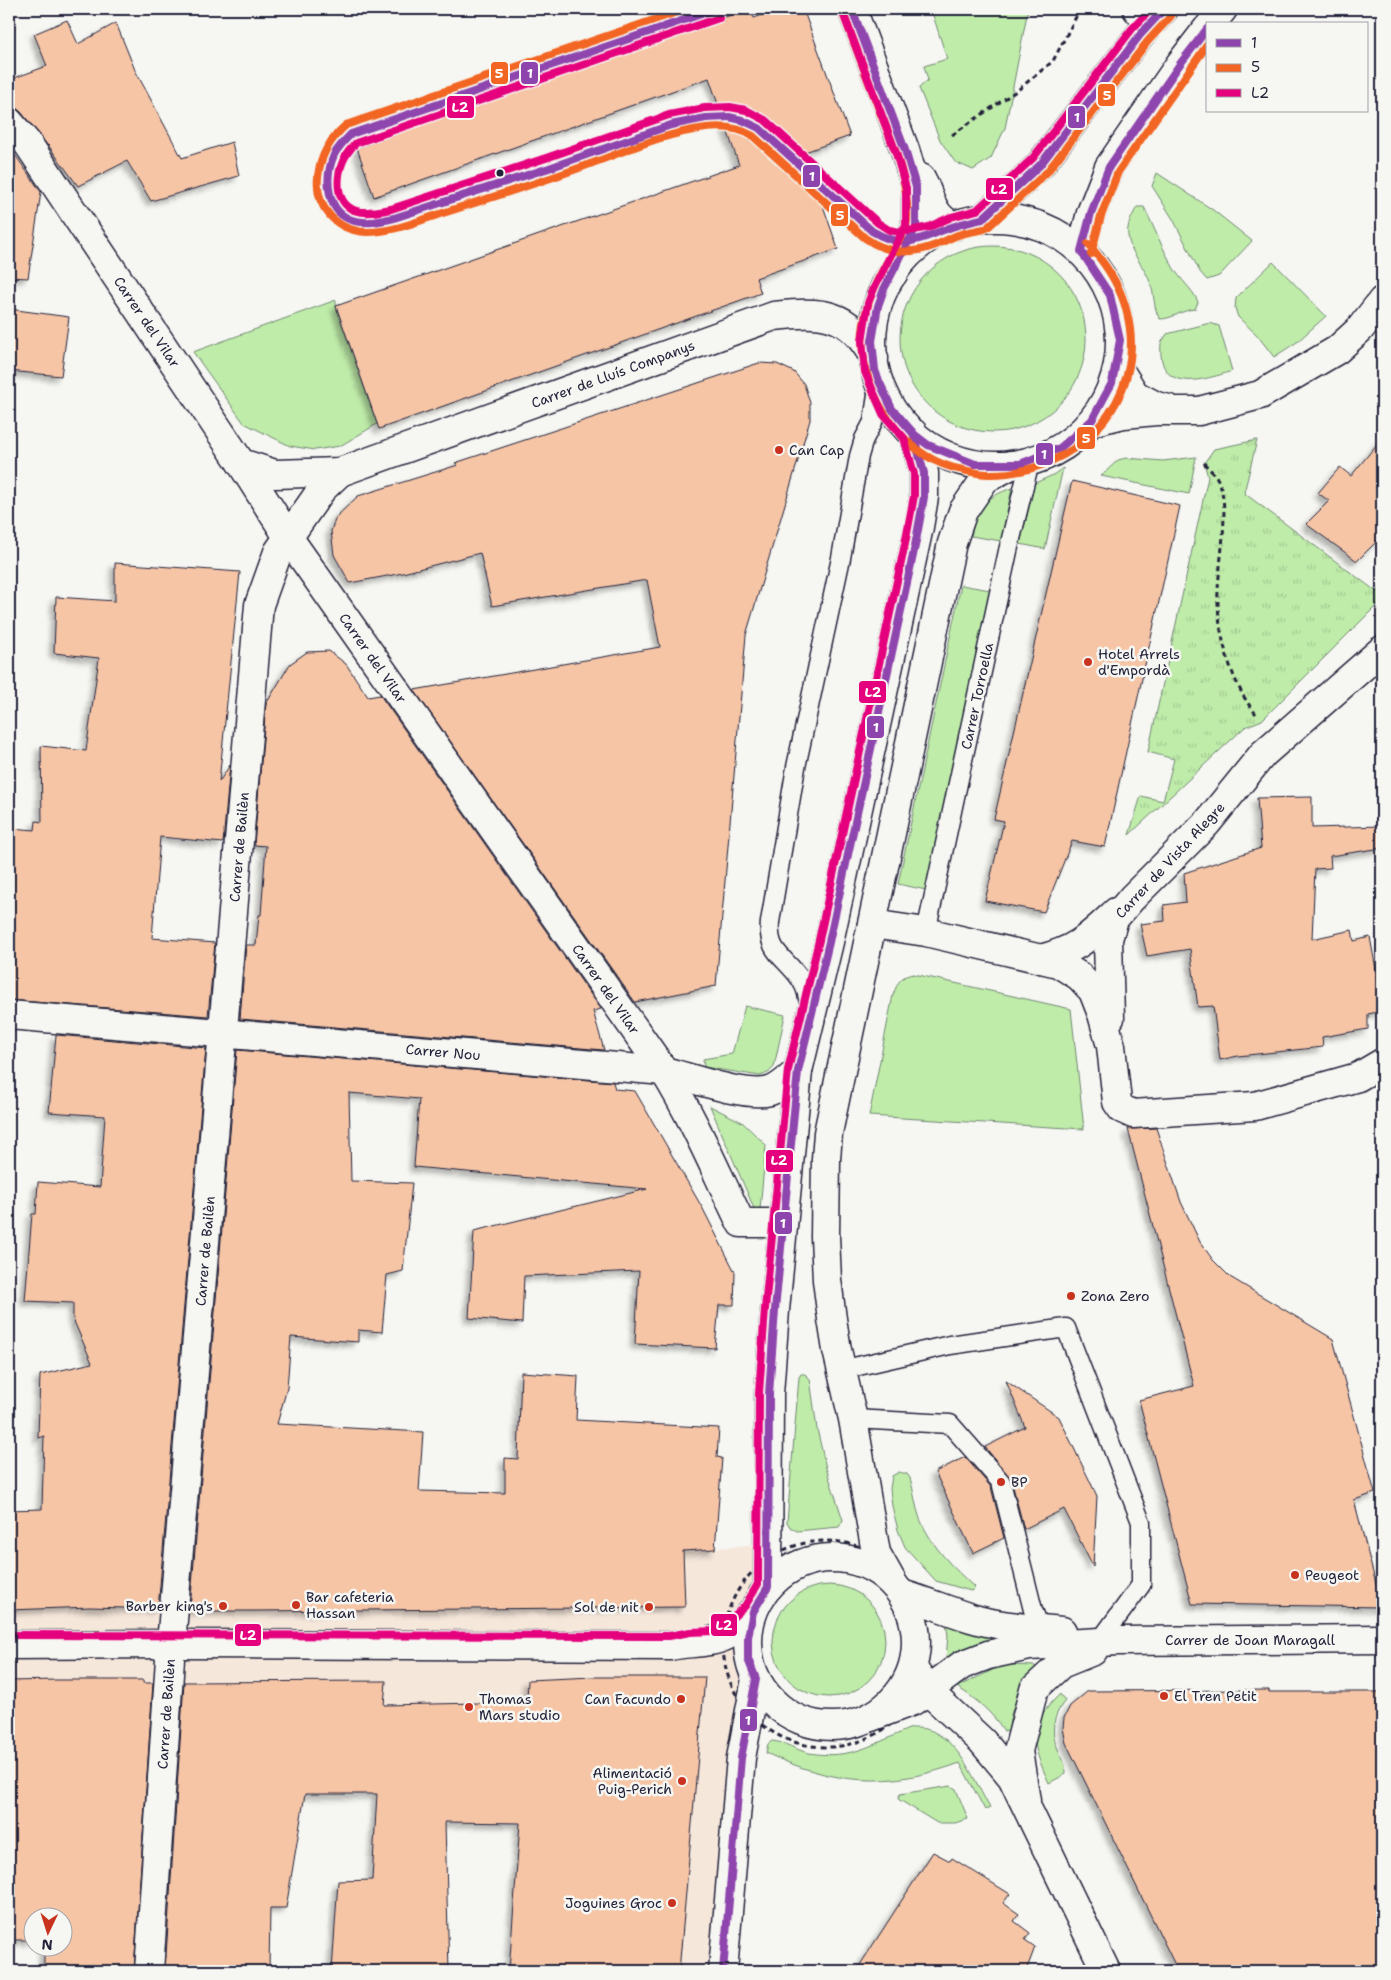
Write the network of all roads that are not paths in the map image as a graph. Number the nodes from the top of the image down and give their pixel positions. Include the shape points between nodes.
1 (716, 9) edge
2 (852, 9) edge
3 (1223, 9) edge
4 (1150, 14) edge
5 (1213, 22) edge
6 (1206, 30) edge
7 (722, 117) dead end
8 (9, 122) edge
9 (905, 150) junction
10 (814, 178) dead end
11 (982, 220) junction
12 (932, 234) junction
13 (1080, 251) junction
14 (1382, 301) edge
15 (1118, 368) junction
16 (876, 369) junction
17 (1180, 412) junction
18 (1090, 422) junction
19 (913, 433) junction
20 (242, 463) junction
21 (1020, 463) junction
22 (340, 472) junction
23 (288, 537) junction
24 (1382, 650) edge
25 (1132, 898) junction
26 (872, 924) junction
27 (926, 932) junction
28 (1040, 959) junction
29 (9, 1015) edge
30 (810, 1023) junction
31 (223, 1033) junction
32 (1111, 1046) junction
33 (1382, 1063) edge
34 (664, 1071) junction
35 (798, 1071) junction
36 (783, 1223) junction
37 (841, 1370) junction
38 (853, 1420) junction
39 (768, 1588) junction
40 (906, 1593) junction
41 (753, 1612) junction
42 (1040, 1628) junction
43 (1110, 1639) junction
44 (1382, 1639) edge
45 (720, 1641) junction
46 (171, 1644) junction
47 (9, 1645) edge
48 (752, 1669) junction
49 (919, 1685) junction
50 (1027, 1804) junction
51 (149, 1971) edge
52 (723, 1971) edge
53 (1106, 1971) edge

1 - 7 lane via 351,134 333,159 328,190 332,204 344,217 364,222 392,219 671,124
2 - 9 street
3 - 5 street
4 - 11 street via 1040,165
6 - 13 street via 1109,167
8 - 20 street, Carrer del Vilar via 28,144
9 - 12 street via 916,187 916,227
9 - 12 street via 937,215 945,222
10 - 12 lane via 885,239 900,242
11 - 12 street
11 - 13 street via 1006,219 1041,226
12 - 16 street via 893,274 878,306 872,340
13 - 15 street via 1104,281 1115,305 1121,343
14 - 17 street via 1360,329 1336,350 1260,395 1199,411
15 - 17 street via 1135,394 1156,406
15 - 18 street via 1108,397
16 - 19 street, Carrer de Lluís Companys via 892,409
16 - 22 street, Carrer de Lluís Companys via 864,341 854,328 832,316 774,316
16 - 30 lane via 873,422 859,456 841,558 796,767 770,922 769,936 775,951 801,980 809,998
17 - 18 street via 1124,414
18 - 21 street via 1081,433 1057,450
19 - 21 street via 958,460 993,466
19 - 30 street via 924,473 919,527
20 - 22 street, Carrer de Lluís Companys via 276,474
20 - 23 street, Carrer del Vilar
21 - 26 street via 985,478 963,511 952,543
21 - 27 lane, Carrer Torroella via 1008,551
22 - 23 street, Carrer de Lluís Companys via 322,489
23 - 31 street, Carrer de Bailèn via 278,552 259,605
23 - 34 street, Carrer del Vilar
24 - 25 street, Carrer de Vista Alegre via 1263,754 1207,823
25 - 28 street via 1087,940 1072,949
25 - 32 street, Carrer de Vista Alegre via 1114,919 1108,939
26 - 27 street
26 - 37 street via 828,1133 827,1280
27 - 28 street
28 - 32 street via 1058,963 1079,976 1093,991
29 - 31 street, Carrer Nou
30 - 35 street
31 - 34 street, Carrer Nou
31 - 46 street, Carrer de Bailèn
32 - 33 street via 1117,1102 1122,1110 1133,1114 1254,1106 1358,1077
34 - 35 street via 722,1088 759,1092 771,1091
34 - 36 street via 698,1130 741,1223
35 - 36 street
36 - 39 street via 769,1394
37 - 38 street
37 - 43 lane via 950,1345 1066,1328 1141,1522 1141,1585
38 - 40 street via 876,1553
38 - 42 lane via 950,1424 956,1430 1001,1482
39 - 40 street via 789,1569 806,1561 843,1558 871,1567
39 - 41 street
40 - 42 street, Carrer de Joan Maragall via 972,1618
40 - 49 street via 918,1637
41 - 45 street
41 - 48 street via 748,1637
42 - 43 street, Carrer de Joan Maragall
43 - 44 street, Carrer de Joan Maragall
43 - 49 street, Carrer de Joan Maragall via 1029,1646 988,1655
43 - 50 street via 1061,1664 1034,1689 1018,1751
45 - 46 street via 670,1646
45 - 48 street
46 - 47 street
46 - 51 street, Carrer de Bailèn
48 - 49 street via 775,1704 812,1724 842,1726 871,1717
48 - 52 street
49 - 50 street via 982,1741 1012,1776
50 - 53 street

